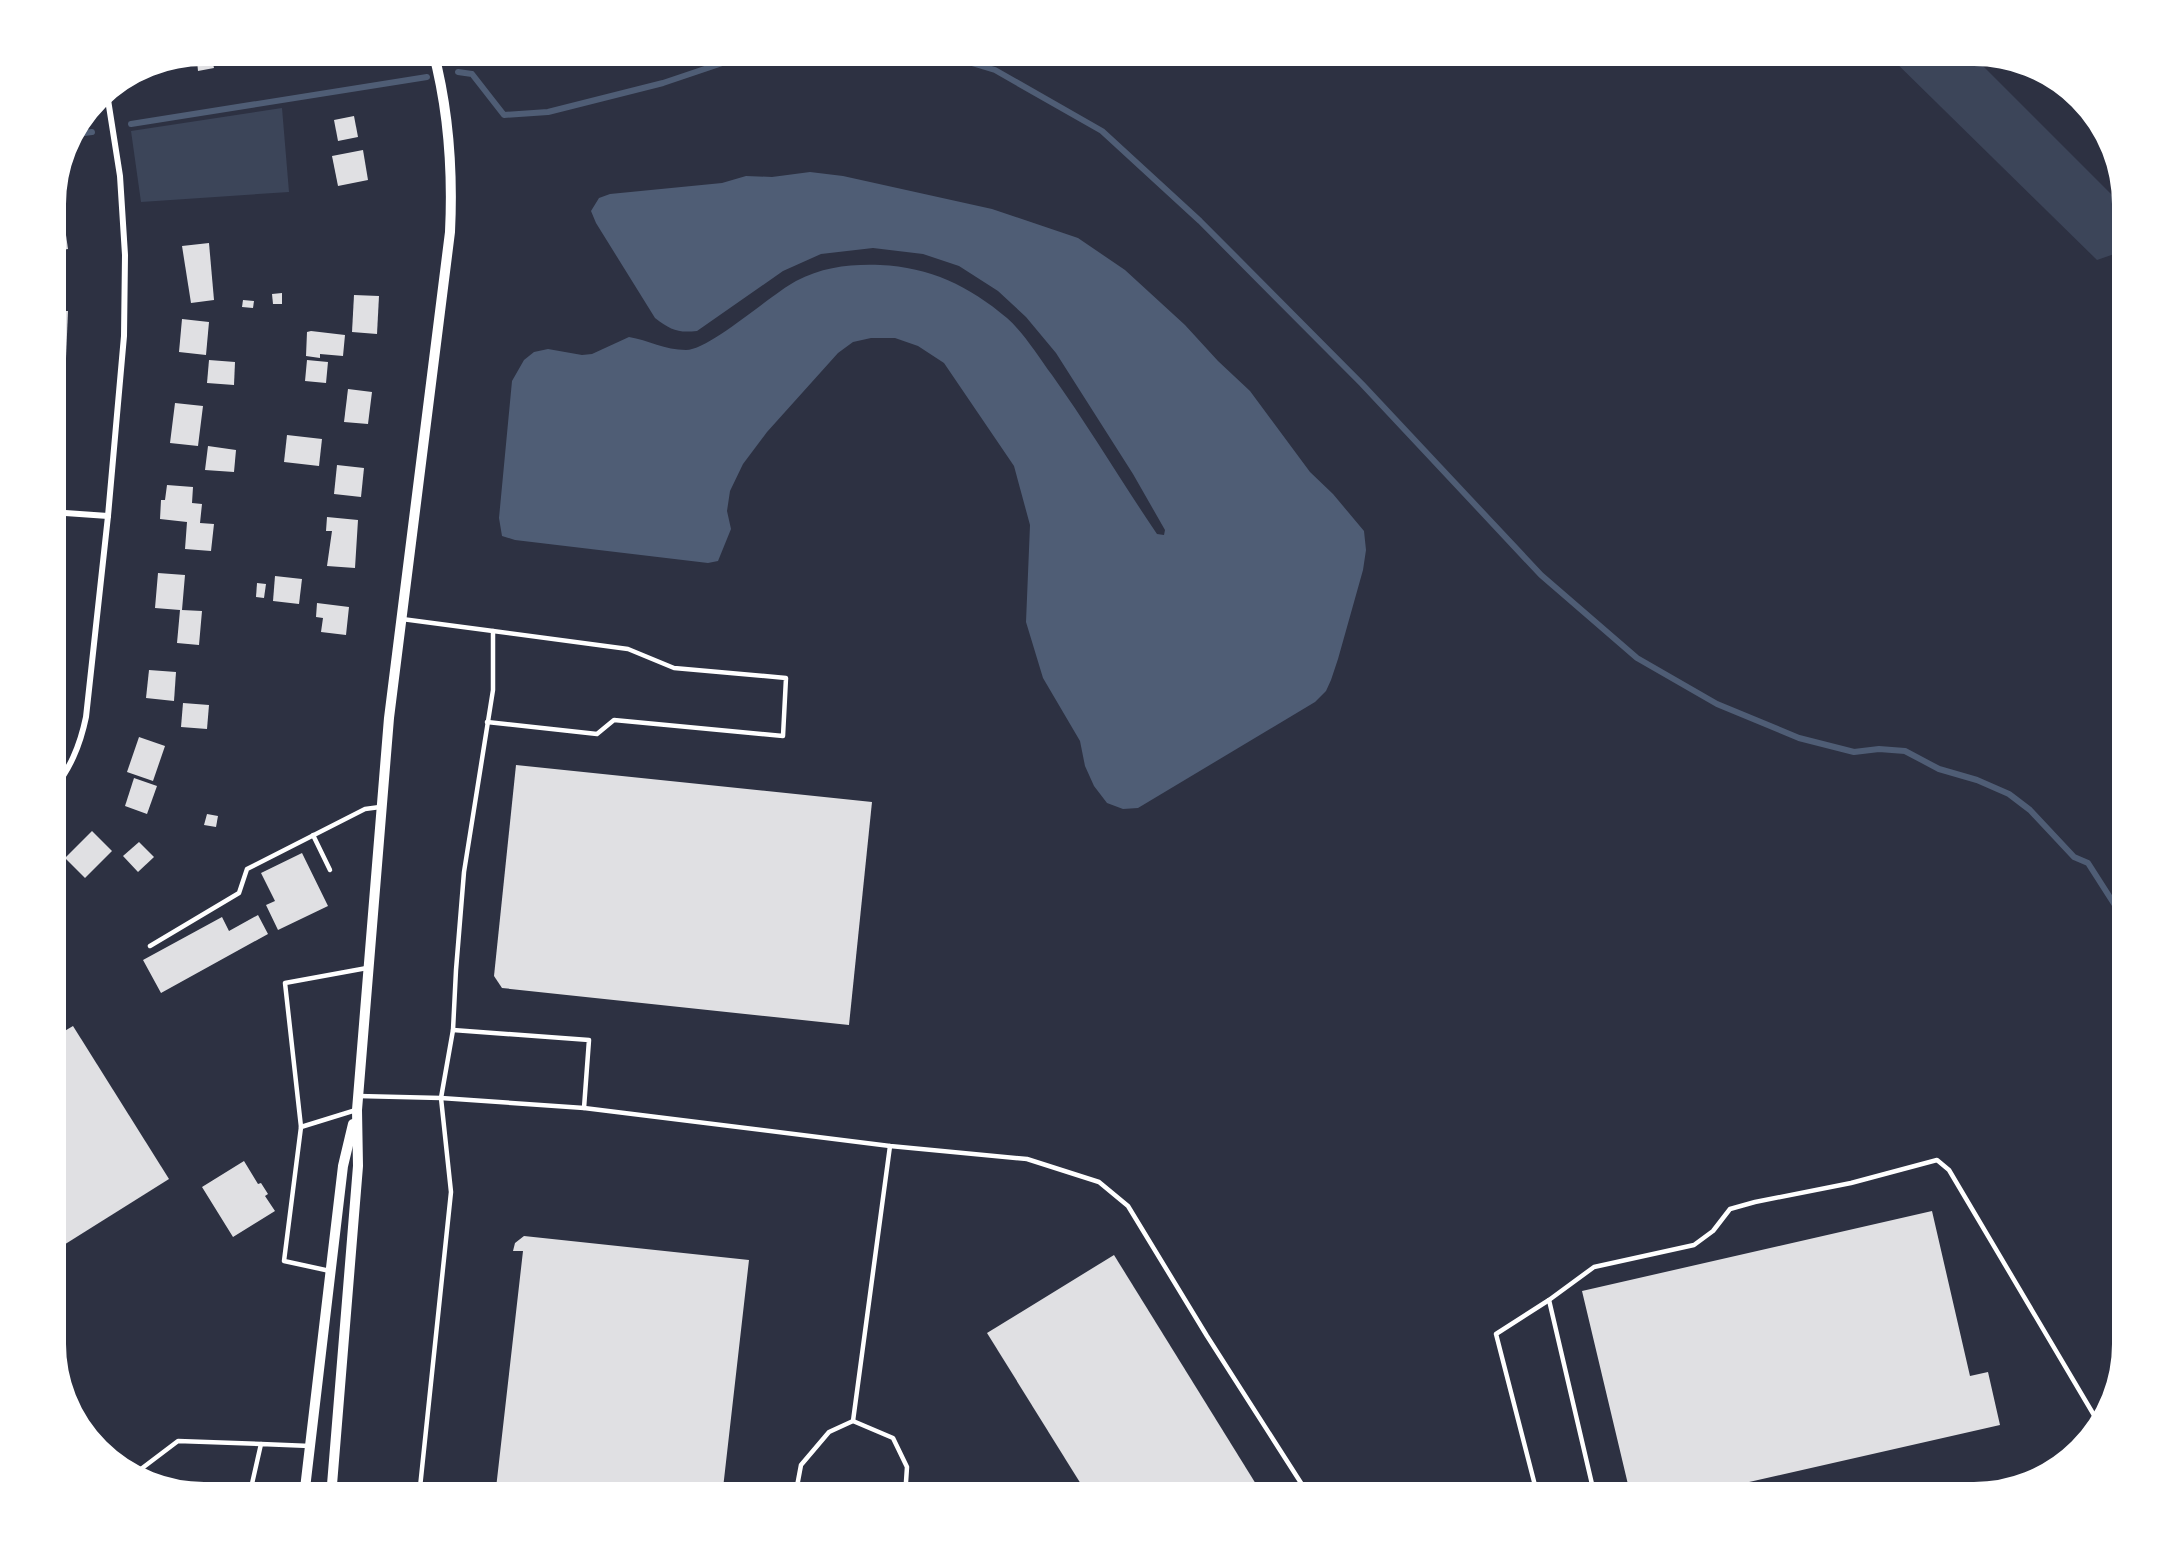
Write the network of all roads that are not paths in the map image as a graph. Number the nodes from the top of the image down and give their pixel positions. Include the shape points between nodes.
1 (436, 62) edge
2 (108, 99) edge
3 (62, 513) edge
4 (108, 516) junction
5 (402, 619) junction
6 (493, 631) junction
7 (487, 722) junction
8 (62, 777) edge
9 (382, 807) junction
10 (313, 835) junction
11 (330, 870) dead end
12 (150, 946) dead end
13 (369, 967) junction
14 (453, 1030) junction
15 (358, 1096) junction
16 (441, 1098) junction
17 (584, 1108) junction
18 (357, 1110) junction
19 (301, 1127) junction
20 (890, 1146) junction
21 (330, 1271) junction
22 (1549, 1300) junction
23 (2095, 1418) edge
24 (853, 1421) junction
25 (261, 1444) junction
26 (310, 1446) junction
27 (140, 1471) edge
28 (251, 1486) edge
29 (305, 1486) edge
30 (332, 1486) edge
31 (420, 1486) edge
32 (797, 1486) edge
33 (906, 1486) edge
34 (1303, 1486) edge
35 (1535, 1486) edge
36 (1592, 1486) edge

1 - 5 street via 449,129 453,183
2 - 4 street via 120,176 125,302
3 - 4 street
4 - 8 street via 85,725
5 - 6 lane
5 - 9 street
6 - 7 lane via 493,690
6 - 7 lane via 628,649 674,668 786,678 783,736 614,720 597,734
7 - 14 lane via 464,872
9 - 10 lane via 365,809
9 - 13 street
10 - 11 lane
10 - 12 lane via 247,869 239,893
13 - 15 street
13 - 19 lane via 285,983
14 - 16 lane
14 - 17 lane via 589,1040
15 - 16 lane
15 - 18 street
16 - 17 lane
16 - 31 lane via 451,1192
17 - 20 lane
18 - 19 lane
18 - 21 street via 343,1166
18 - 30 street via 358,1166
19 - 21 lane via 284,1261
20 - 24 lane
20 - 34 lane via 1026,1159 1107,1188 1128,1206
21 - 26 street
22 - 23 lane via 1594,1267 1694,1245 1713,1231 1730,1209 1937,1160 1949,1170
22 - 35 lane via 1496,1334
22 - 36 lane
24 - 32 lane via 829,1432 801,1465
24 - 33 lane via 893,1438 908,1467
25 - 26 lane
25 - 27 lane via 178,1442
25 - 28 lane
26 - 29 street

